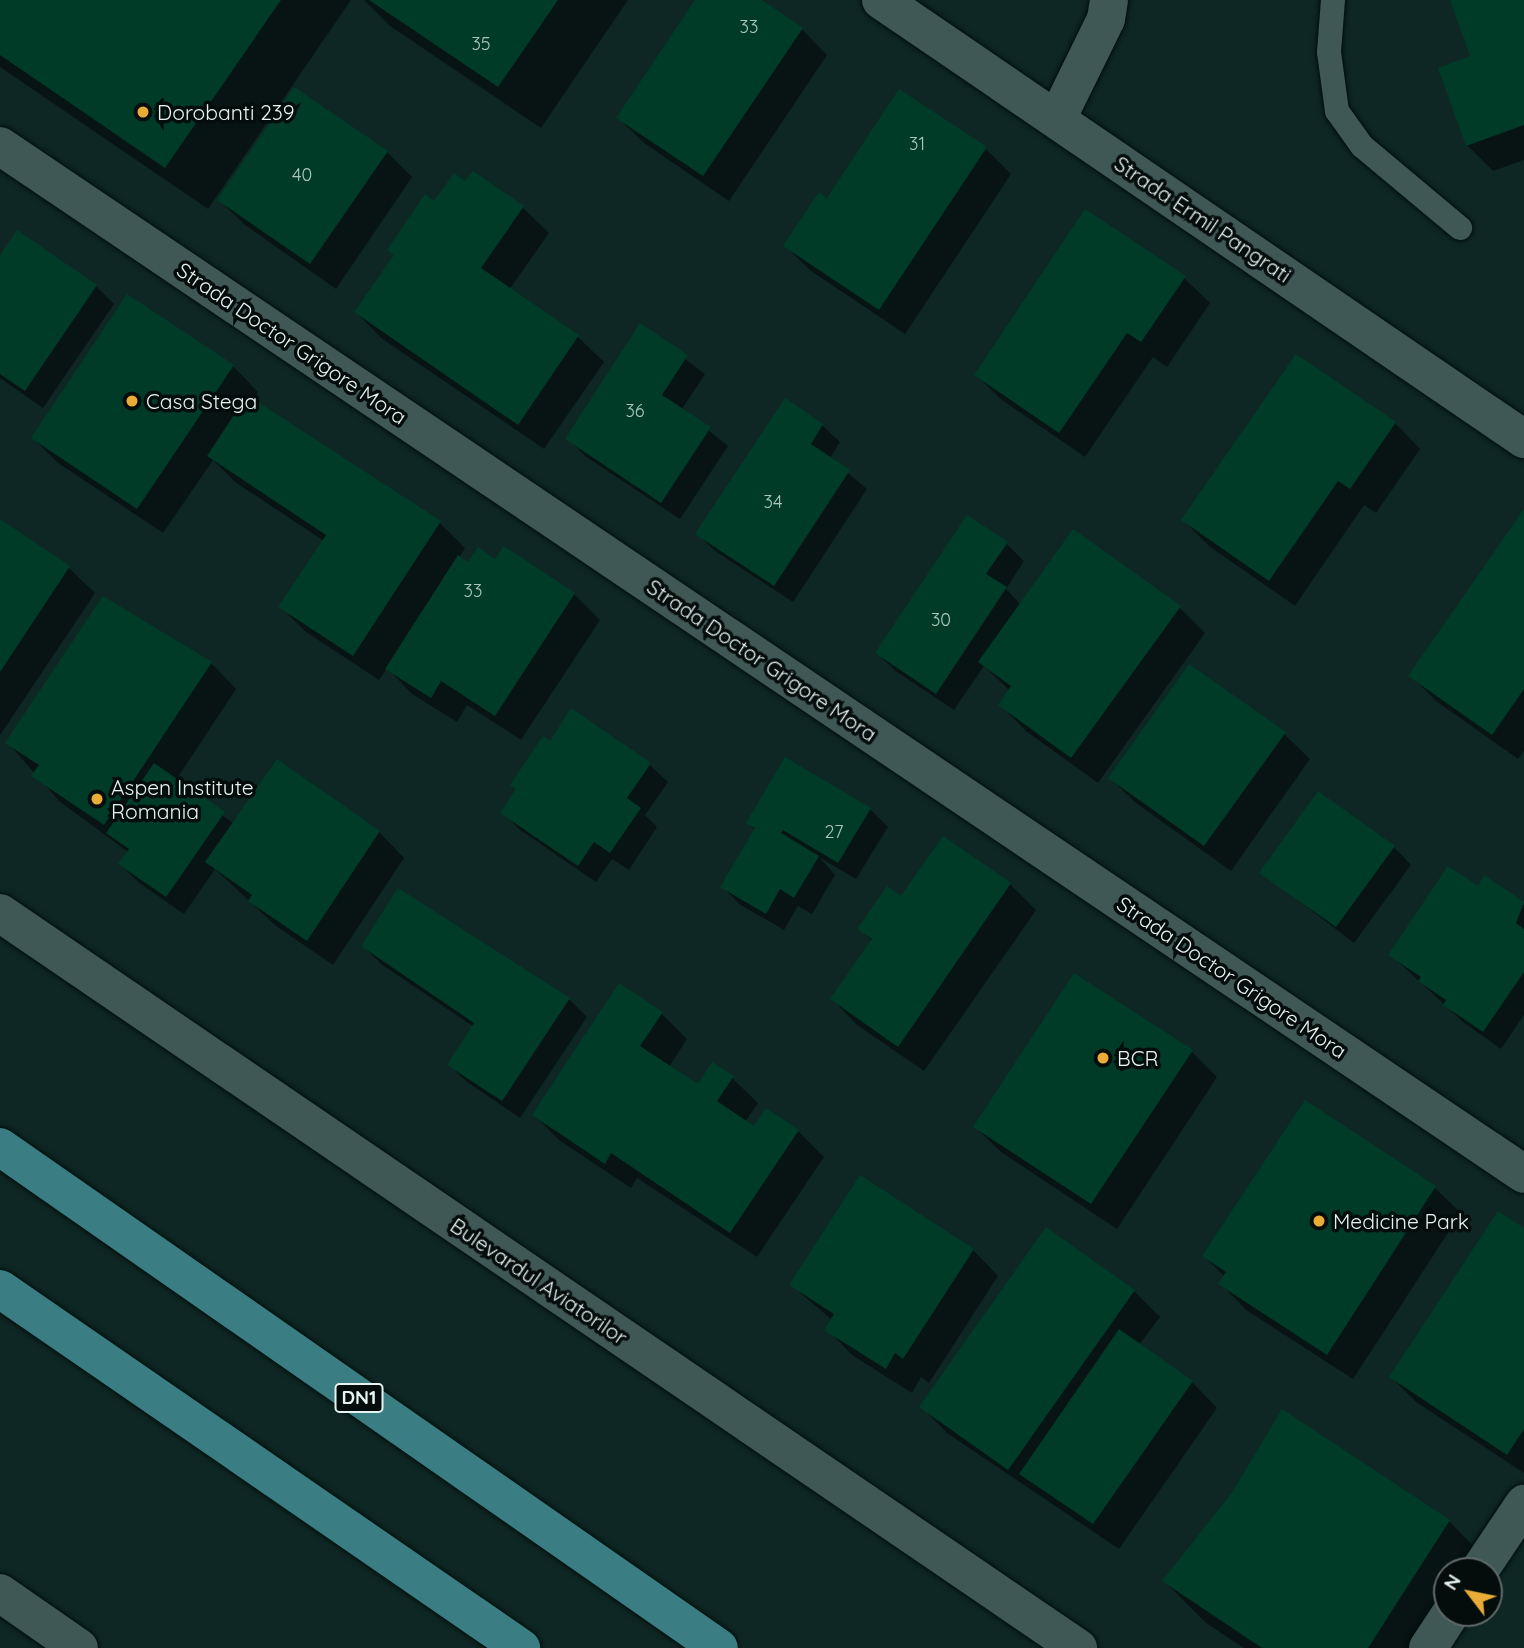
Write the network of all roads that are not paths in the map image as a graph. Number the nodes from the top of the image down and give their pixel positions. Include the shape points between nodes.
1 (881, 0) edge
2 (1109, 0) edge
3 (1333, 0) edge
4 (1057, 119) junction
5 (0, 146) edge
6 (1460, 228) dead end
7 (1524, 439) edge
8 (0, 913) edge
9 (0, 1147) edge
10 (1524, 1174) edge
11 (0, 1289) edge
12 (1524, 1504) edge
13 (1488, 1557) edge
14 (0, 1593) edge
15 (1442, 1627) edge
16 (79, 1648) edge
17 (521, 1648) edge
18 (719, 1648) edge
19 (1078, 1648) edge
20 (1428, 1648) edge

1 - 4 street, Strada Ermil Pangrati
2 - 4 street via 1106,19
3 - 6 lane via 1329,52 1337,111 1362,146
4 - 7 street, Strada Ermil Pangrati
5 - 10 street, Strada Doctor Grigore Mora
8 - 19 street, Bulevardul Aviatorilor
9 - 18 main road, DN1
11 - 17 main road
12 - 13 street
14 - 16 street
15 - 20 street

